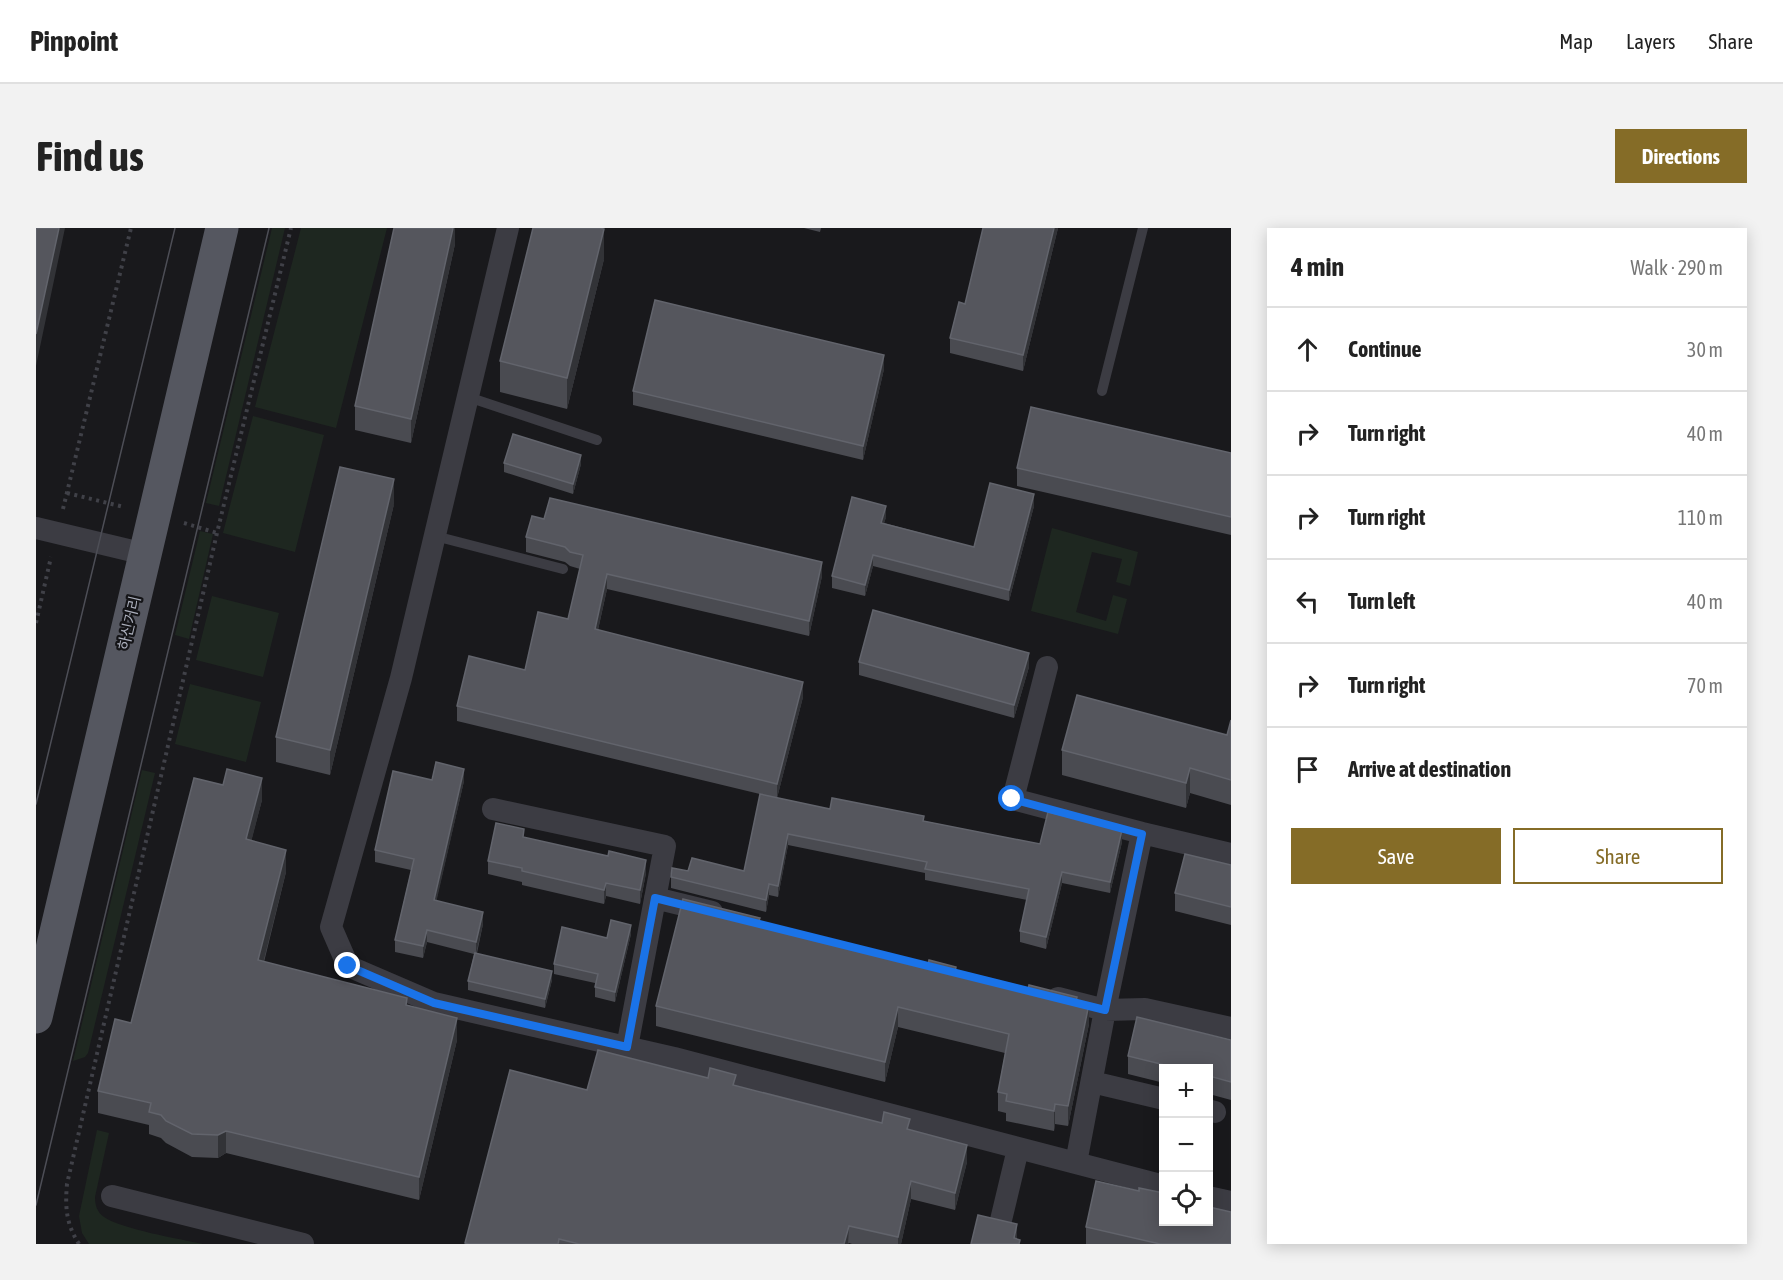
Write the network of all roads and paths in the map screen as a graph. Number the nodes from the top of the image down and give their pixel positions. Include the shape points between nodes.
1 (131, 228) edge
2 (222, 228) edge
3 (291, 228) edge
4 (508, 228) edge
5 (1143, 228) edge
6 (1102, 391) dead end
7 (468, 397) junction
8 (597, 440) dead end
9 (46, 531) edge
10 (435, 536) junction
11 (146, 554) junction
12 (563, 569) edge
13 (36, 623) edge
14 (1047, 667) dead end
15 (493, 809) dead end
16 (1142, 834) junction
17 (1231, 854) edge
18 (655, 898) junction
19 (736, 918) edge
20 (1036, 993) edge
21 (1105, 1010) junction
22 (36, 1017) edge
23 (1231, 1028) edge
24 (627, 1047) junction
25 (1092, 1082) junction
26 (1159, 1099) edge
27 (1018, 1149) junction
28 (1076, 1163) junction
29 (1159, 1185) edge
30 (112, 1196) dead end
31 (1213, 1198) edge
32 (1231, 1202) edge
33 (1000, 1220) edge
34 (79, 1244) edge
35 (303, 1244) edge

1 - 9 path
2 - 11 main road, 하신거리
3 - 34 path via 67,1184 67,1222
4 - 7 street
5 - 6 lane
7 - 8 lane
7 - 10 street
9 - 11 street
9 - 13 path
10 - 12 lane
10 - 24 street via 401,678 331,927 348,966 434,1003
11 - 22 main road, 하신거리
14 - 16 street via 1012,799
15 - 18 street via 665,846
16 - 17 street
16 - 21 street
18 - 19 street
18 - 24 street
20 - 21 street
21 - 23 street via 1145,1009
21 - 25 street
24 - 27 street
25 - 26 street
25 - 28 street
27 - 28 street
27 - 33 street
28 - 29 street
30 - 35 street
31 - 32 street

